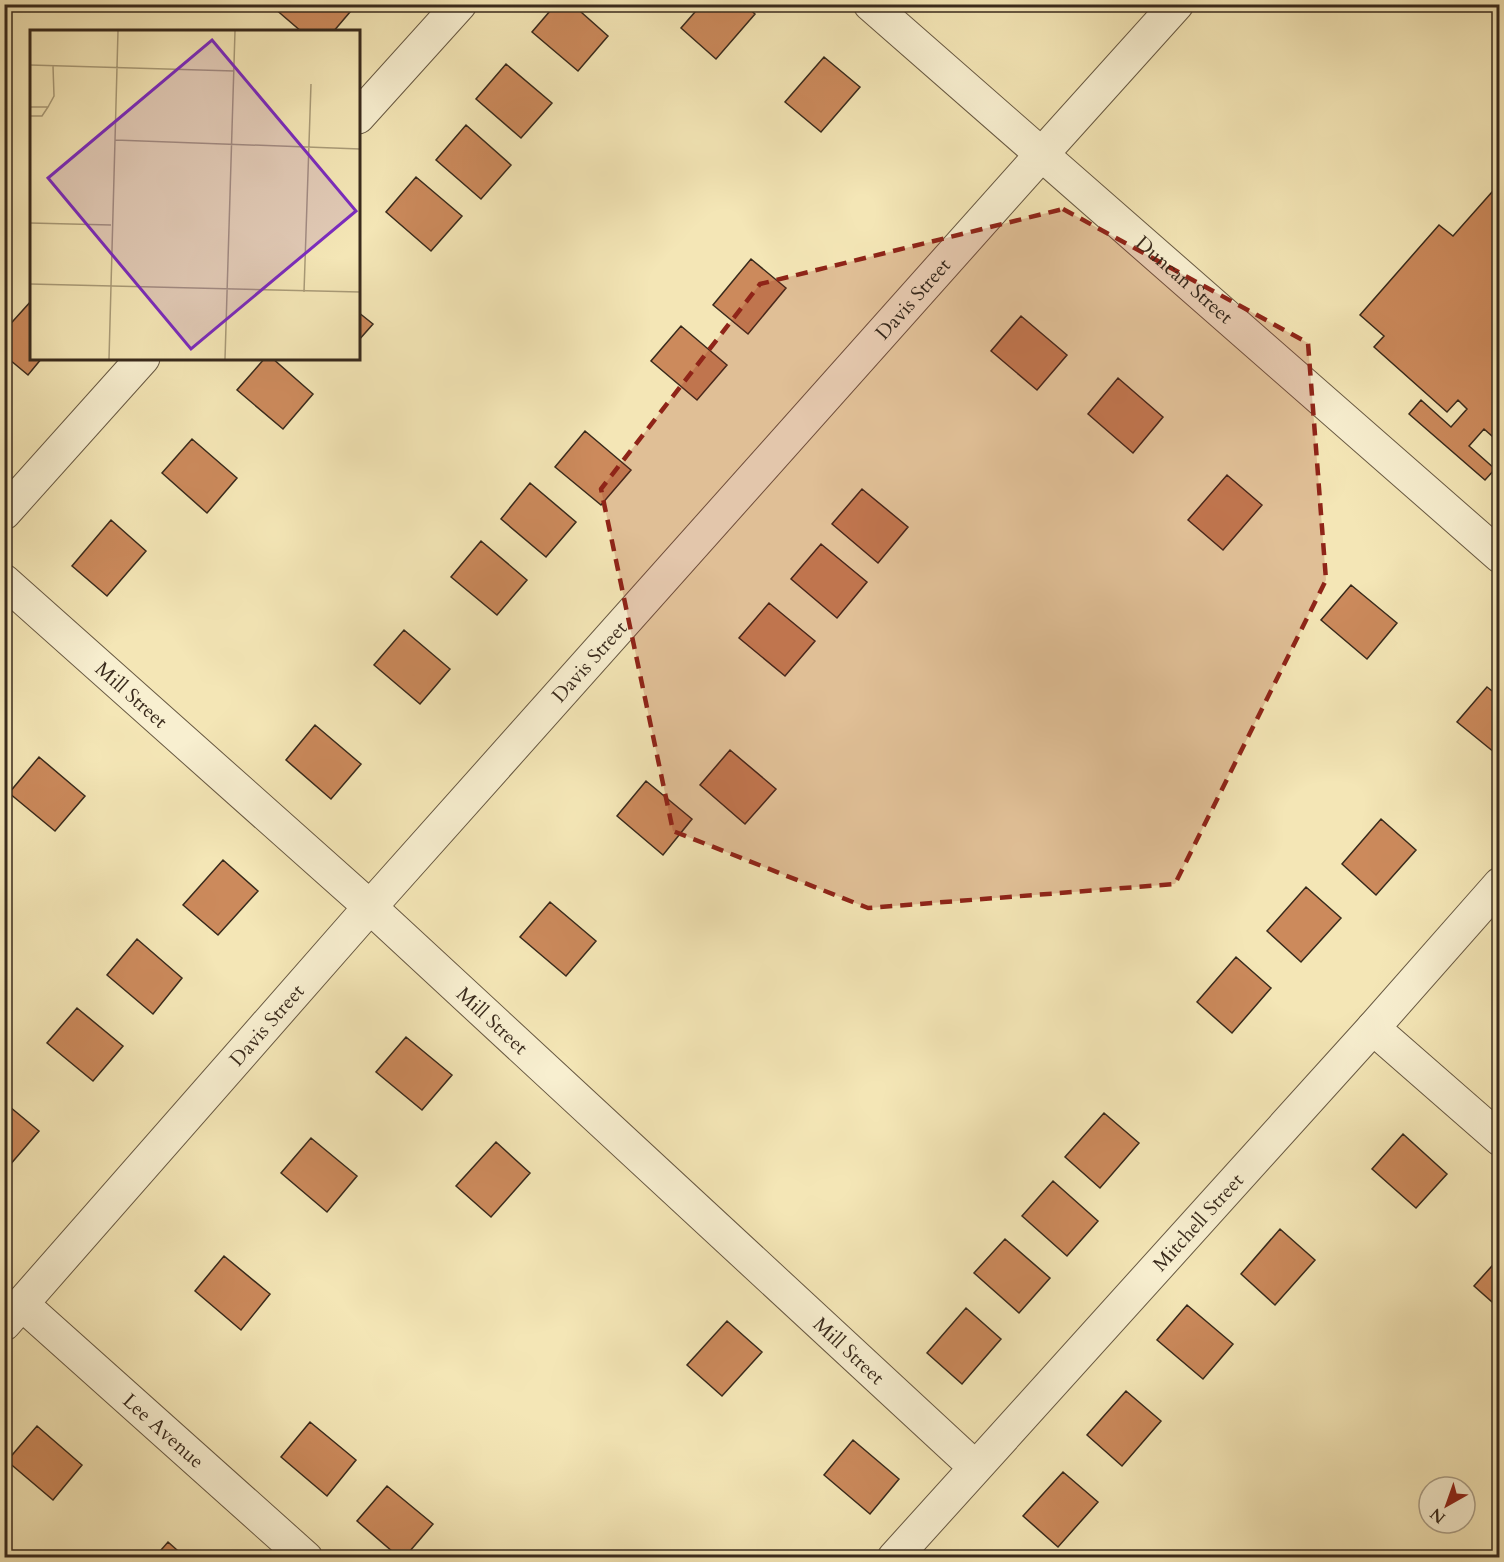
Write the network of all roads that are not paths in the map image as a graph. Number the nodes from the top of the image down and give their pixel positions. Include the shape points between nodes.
1 (460, 4) edge
2 (870, 4) edge
3 (1177, 4) edge
4 (360, 115) edge
5 (1041, 155) junction
6 (141, 360) edge
7 (4, 513) edge
8 (1500, 556) edge
9 (4, 581) edge
10 (1500, 884) edge
11 (370, 907) junction
12 (1374, 1028) junction
13 (1500, 1139) edge
14 (13, 1314) edge
15 (975, 1467) junction
16 (306, 1557) edge
17 (894, 1557) edge

1 - 4 street
2 - 5 street, Duncan Street
3 - 5 street, Davis Street
5 - 8 street, Duncan Street
5 - 11 street, Davis Street
6 - 7 street
9 - 11 street, Mill Street
10 - 12 street, Mitchell Street
11 - 14 street, Davis Street
11 - 15 street, Mill Street
12 - 13 street
12 - 15 street, Mitchell Street
14 - 16 street, Lee Avenue
15 - 17 street, Mitchell Street

